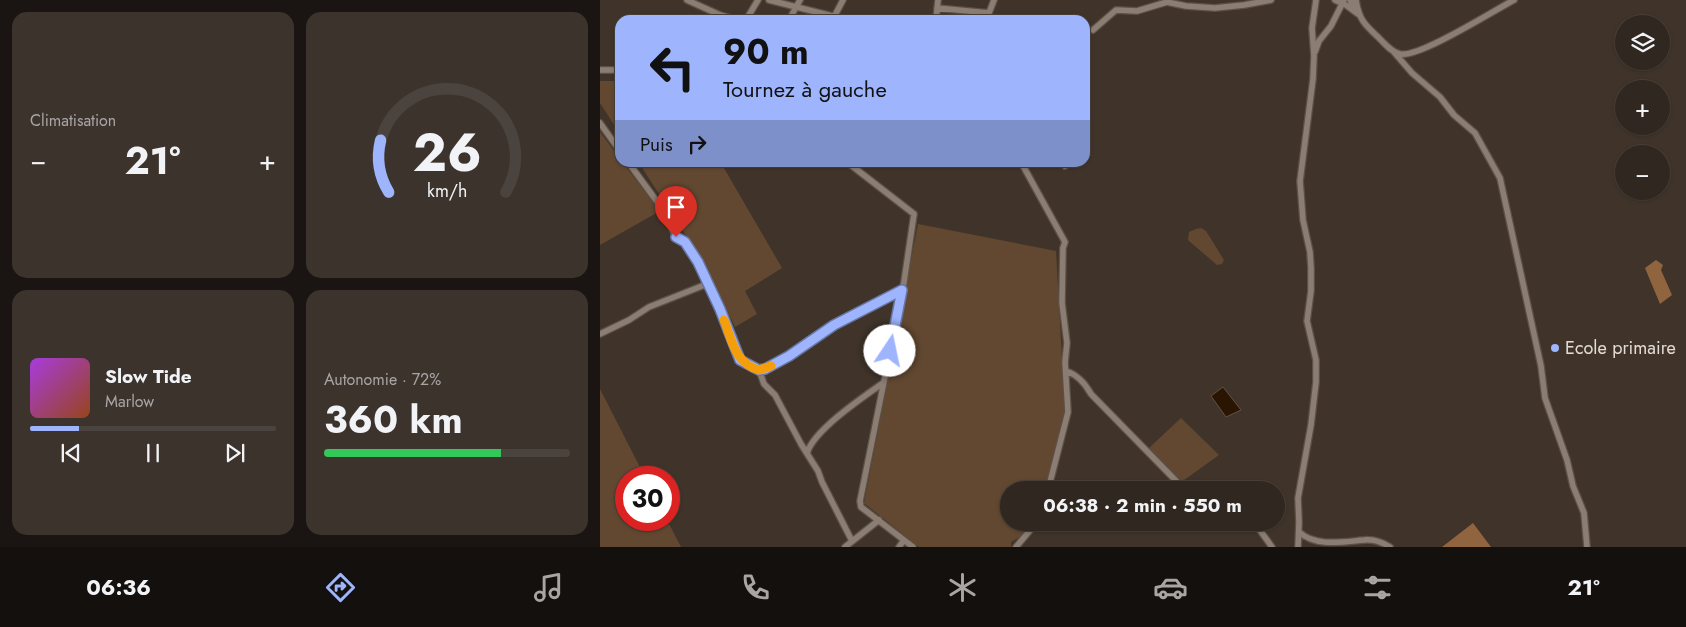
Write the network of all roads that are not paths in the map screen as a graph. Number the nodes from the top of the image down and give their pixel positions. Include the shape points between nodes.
1 (687, 0) edge
2 (758, 0) edge
3 (769, 0) edge
4 (800, 0) edge
5 (843, 0) edge
6 (938, 0) edge
7 (994, 0) edge
8 (1271, 0) edge
9 (1316, 0) edge
10 (1334, 0) edge
11 (1350, 0) edge
12 (1356, 0) edge
13 (1514, 0) edge
14 (1343, 1) edge
15 (796, 7) junction
16 (937, 8) junction
17 (1358, 14) junction
18 (720, 15) edge
19 (749, 15) edge
20 (792, 15) edge
21 (830, 15) edge
22 (835, 15) edge
23 (936, 15) edge
24 (1093, 30) dead end
25 (1393, 52) junction
26 (1314, 56) junction
27 (600, 70) edge
28 (615, 70) edge
29 (600, 123) edge
30 (615, 144) edge
31 (632, 167) edge
32 (853, 167) edge
33 (1024, 167) edge
34 (708, 284) junction
35 (902, 290) junction
36 (600, 334) edge
37 (759, 370) junction
38 (1066, 371) junction
39 (884, 383) junction
40 (807, 453) junction
41 (1050, 481) edge
42 (1176, 481) edge
43 (879, 520) junction
44 (1029, 531) edge
45 (1260, 531) edge
46 (1299, 532) junction
47 (904, 540) junction
48 (852, 541) junction
49 (845, 547) edge
50 (899, 547) edge
51 (913, 547) edge
52 (1016, 547) edge
53 (1272, 547) edge
54 (1298, 547) edge
55 (1390, 547) edge
56 (1587, 547) edge

1 - 18 street
2 - 19 street
3 - 15 street
4 - 15 street
5 - 22 street
6 - 16 street
7 - 16 street via 989,13
8 - 24 street via 1215,8 1167,2 1137,11 1120,9
9 - 26 street via 1312,28
10 - 14 street
11 - 17 street
12 - 17 street
13 - 25 street via 1433,46 1409,55
14 - 17 street
14 - 26 street via 1332,26 1319,41
15 - 20 street
15 - 21 street
16 - 23 street
17 - 25 street
25 - 56 street via 1475,133 1500,178 1545,398 1584,513
26 - 46 street via 1300,181 1302,219 1311,268 1308,329 1315,352 1316,375 1298,498
27 - 28 street
29 - 30 street
31 - 34 street via 661,207 675,235 688,245
32 - 35 street via 914,214
33 - 38 street via 1065,242 1062,303 1067,343
34 - 36 street via 649,306 630,320
34 - 37 street via 740,360
35 - 37 street via 834,325 789,356
35 - 39 street
37 - 40 street via 764,384 775,395
38 - 41 street via 1068,412
38 - 42 street via 1082,381 1090,394
39 - 40 street via 820,433
39 - 43 street via 860,501 861,507
40 - 48 street
43 - 47 street
43 - 48 street
44 - 52 street
45 - 53 street
46 - 54 street
46 - 55 street via 1310,544 1333,546 1364,540
47 - 50 street
47 - 51 street
48 - 49 street

